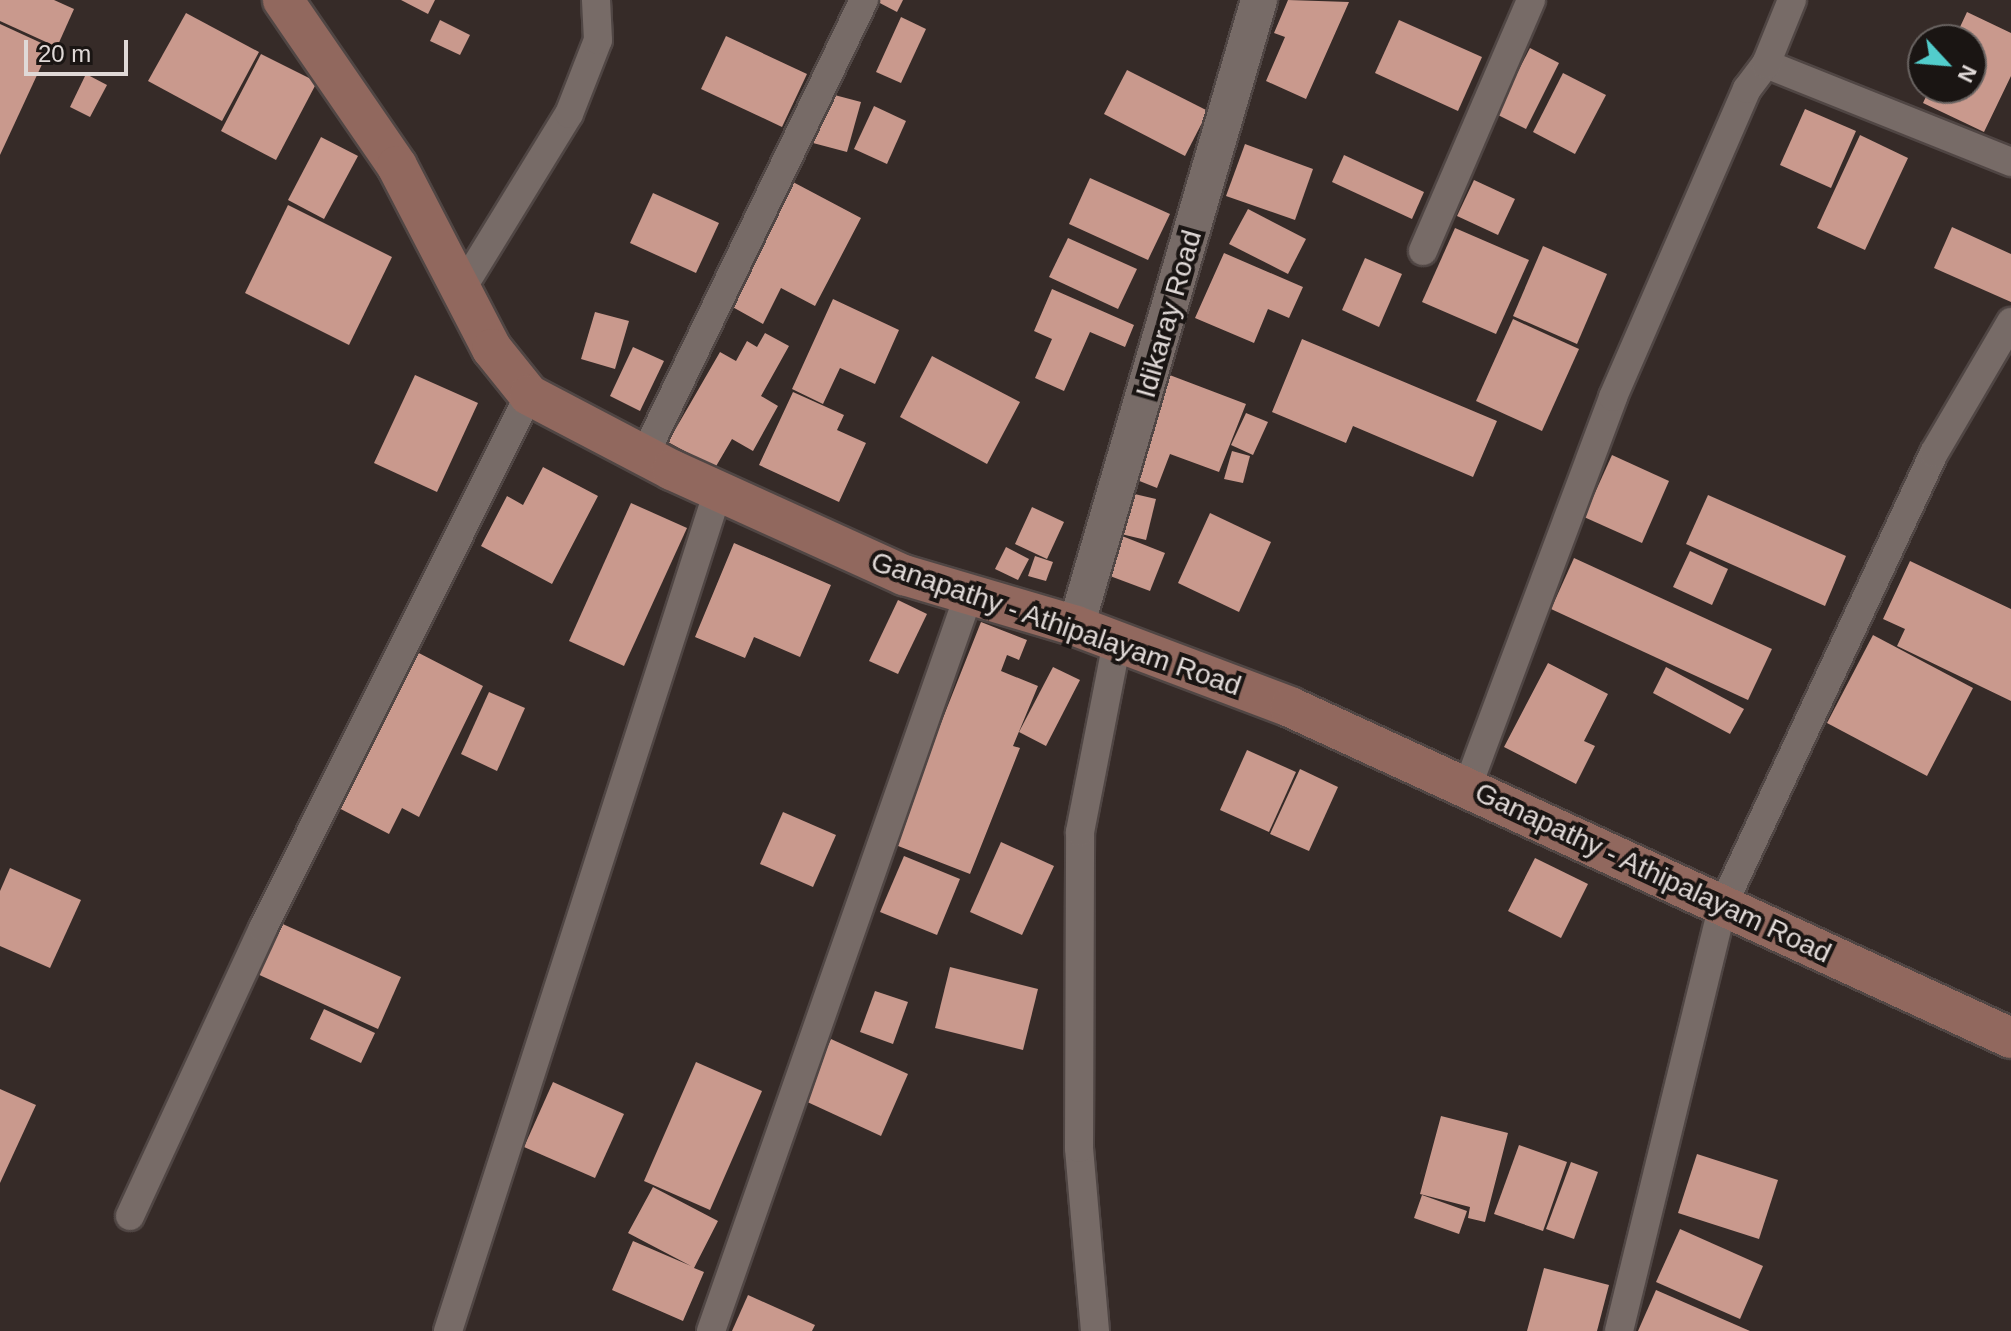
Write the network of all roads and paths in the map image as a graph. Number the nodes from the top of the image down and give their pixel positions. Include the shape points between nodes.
1 (283, 0) edge
2 (596, 0) edge
3 (864, 0) edge
4 (1259, 0) edge
5 (1531, 0) edge
6 (1792, 0) edge
7 (1766, 64) junction
8 (2011, 162) edge
9 (1423, 251) dead end
10 (461, 290) junction
11 (2011, 322) edge
12 (529, 395) junction
13 (645, 454) junction
14 (718, 491) junction
15 (970, 591) junction
16 (1076, 626) junction
17 (1117, 642) junction
18 (1467, 788) junction
19 (1722, 907) junction
20 (2011, 1038) edge
21 (130, 1216) dead end
22 (448, 1331) edge
23 (711, 1331) edge
24 (1095, 1331) edge
25 (1619, 1331) edge

1 - 10 main road, Ganapathy - Athipalayam Road via 397,166
2 - 10 street via 598,40 569,114
3 - 13 street
4 - 16 street, Idikaray Road
5 - 9 street
6 - 7 street
7 - 8 street
7 - 18 street via 1747,89 1613,397
10 - 12 main road, Ganapathy - Athipalayam Road via 492,349
11 - 19 street via 1934,453
12 - 13 main road, Ganapathy - Athipalayam Road
12 - 21 street via 263,928
13 - 14 main road, Ganapathy - Athipalayam Road
14 - 15 main road, Ganapathy - Athipalayam Road via 904,575
14 - 22 street
15 - 16 main road, Ganapathy - Athipalayam Road
15 - 23 street
16 - 17 main road, Ganapathy - Athipalayam Road
17 - 18 main road, Ganapathy - Athipalayam Road via 1290,707
17 - 24 street via 1080,832 1079,1148
18 - 19 main road, Ganapathy - Athipalayam Road
19 - 20 main road, Ganapathy - Athipalayam Road
19 - 25 street

